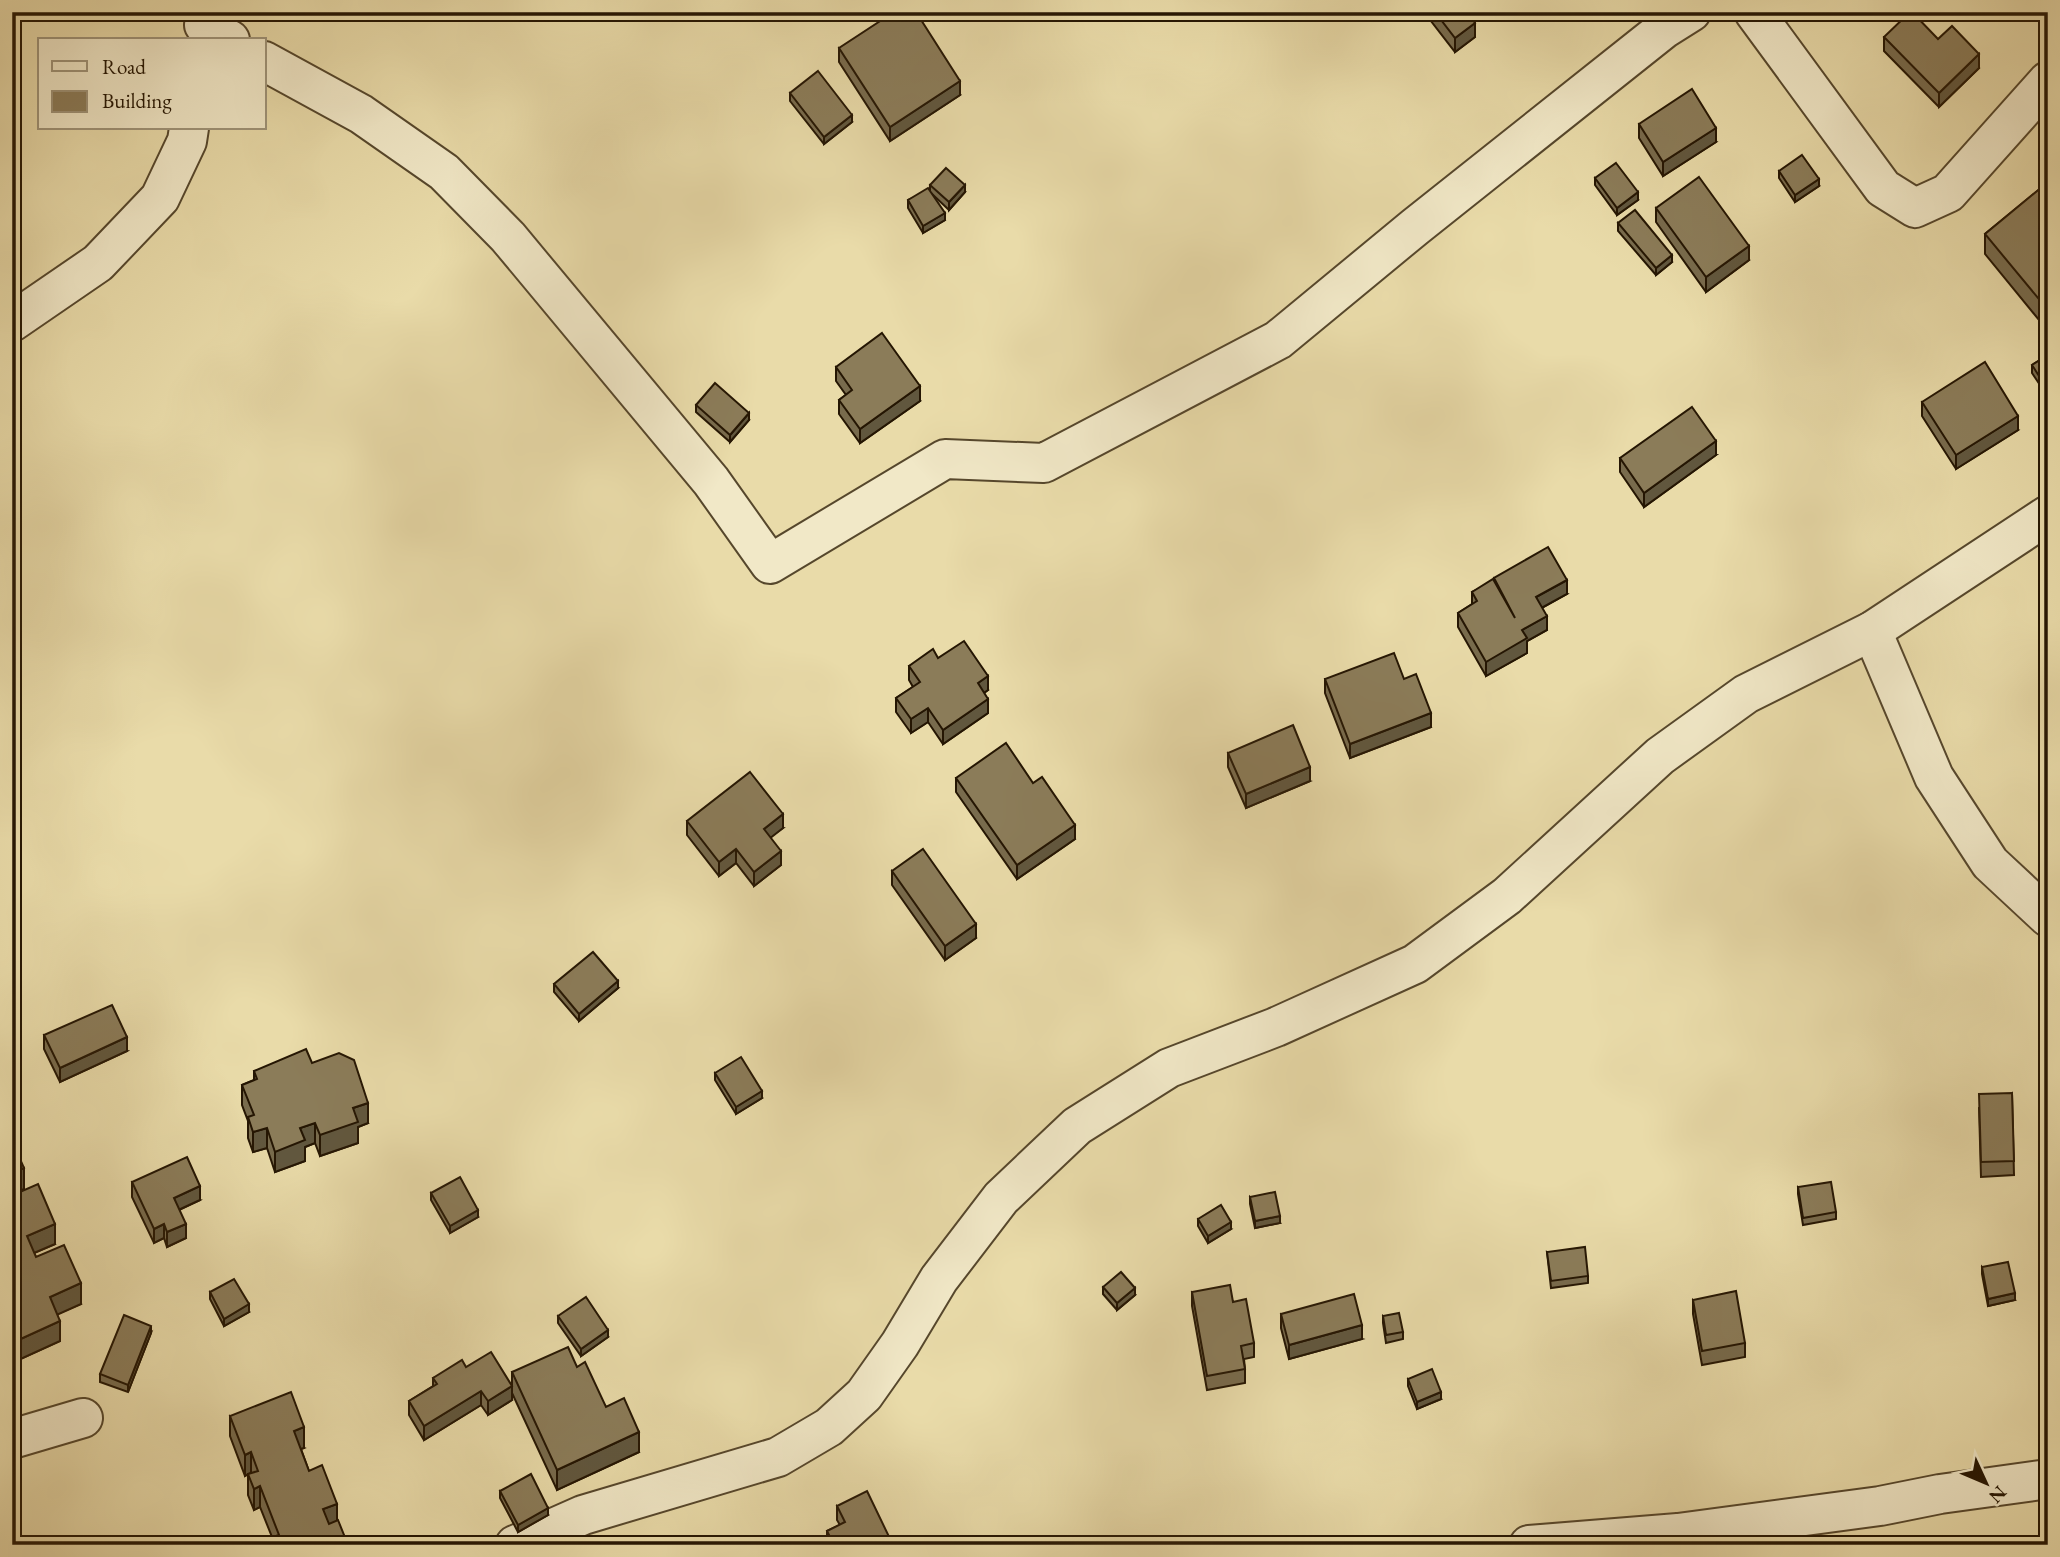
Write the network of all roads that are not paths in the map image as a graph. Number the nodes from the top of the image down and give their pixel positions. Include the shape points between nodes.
1 (1691, 12) edge
2 (1754, 12) edge
3 (266, 62) edge
4 (2048, 81) edge
5 (189, 130) edge
6 (12, 323) edge
7 (2048, 515) edge
8 (1872, 631) junction
9 (2048, 917) edge
10 (82, 1418) dead end
11 (12, 1439) edge
12 (2048, 1479) edge
13 (1880, 1506) junction
14 (515, 1545) edge
15 (1530, 1545) edge
16 (1772, 1545) edge

1 - 3 street via 1415,227 1279,340 1044,463 945,459 770,564 711,481 517,248 444,172 361,114
2 - 4 street via 1883,188 1915,208 1948,193
5 - 6 street via 160,198 98,262
7 - 8 street
8 - 9 street via 1934,777 1990,863
8 - 14 street via 1746,694 1660,756 1507,896 1415,964 1276,1027 1169,1068 1077,1126 1001,1198 939,1279 864,1395 829,1427 778,1457 583,1516
10 - 11 street
12 - 13 street
13 - 15 street via 1678,1533
13 - 16 street

